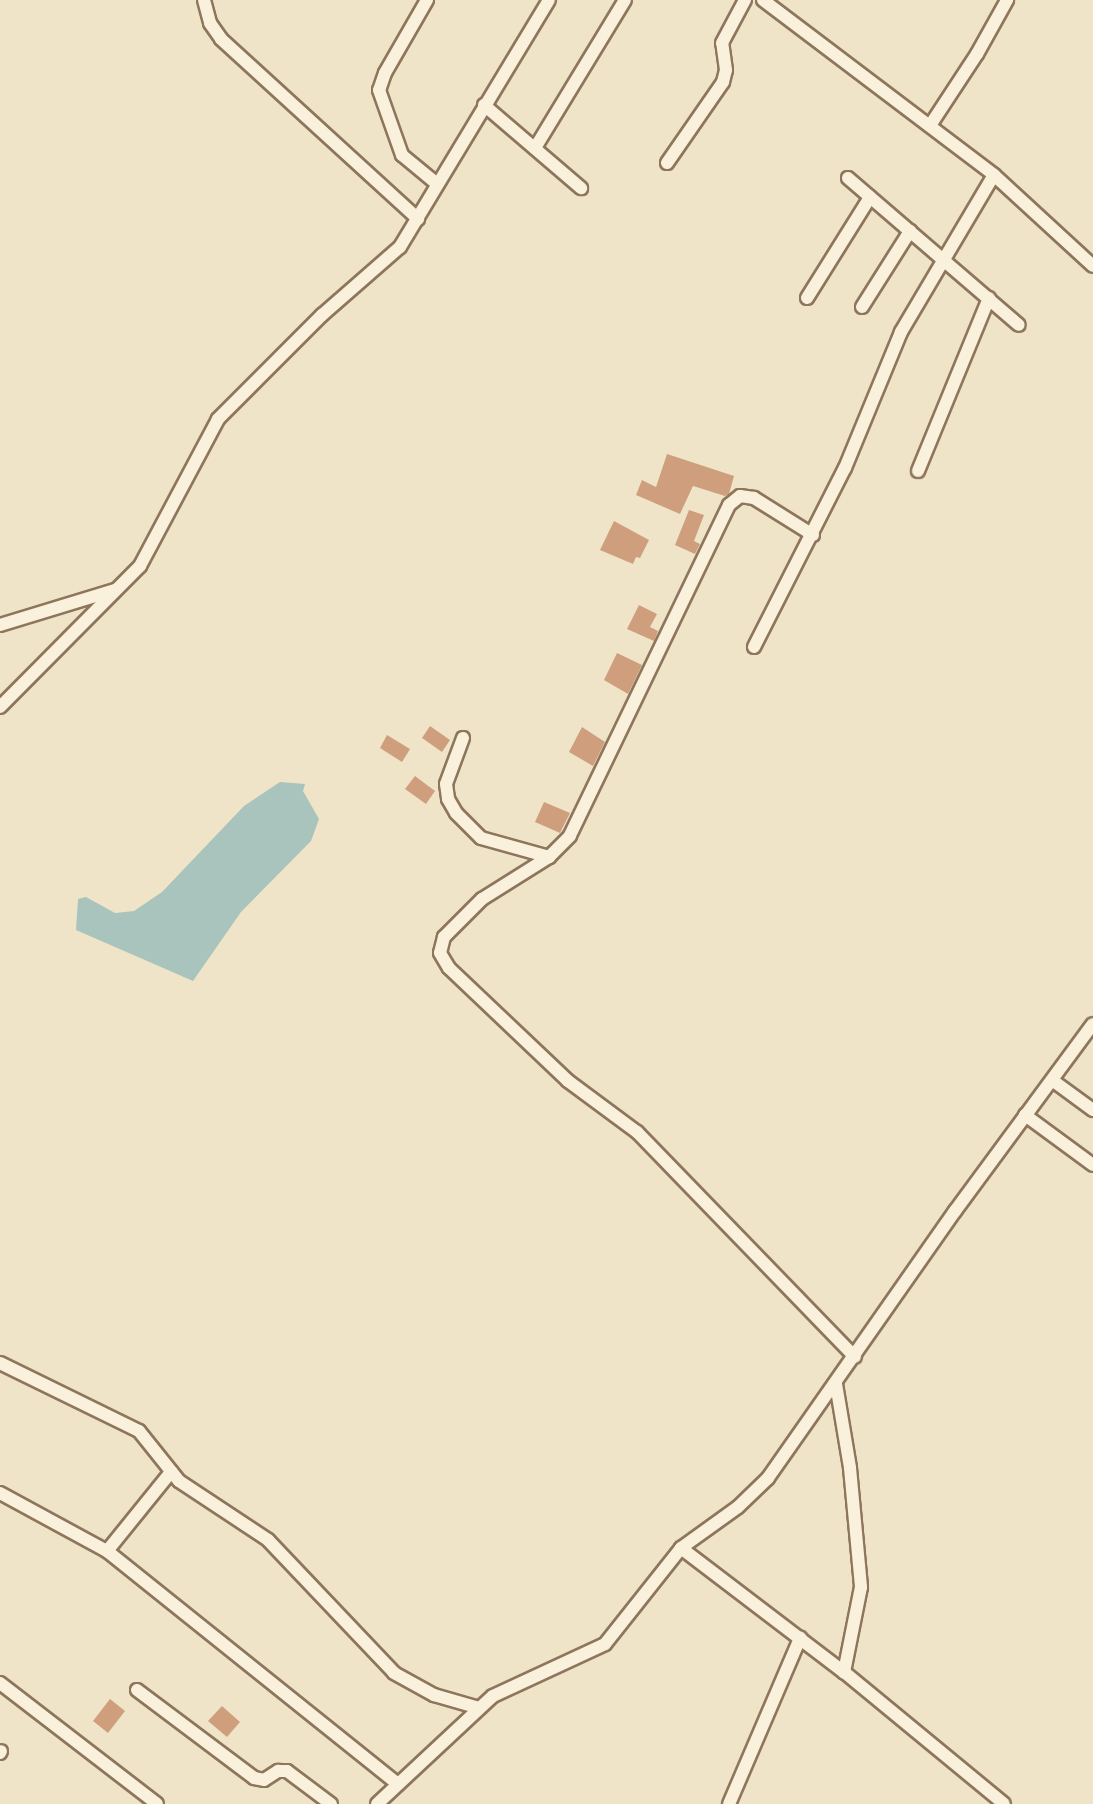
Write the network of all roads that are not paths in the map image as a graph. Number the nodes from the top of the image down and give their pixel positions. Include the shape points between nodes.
1 (204, 0) edge
2 (427, 0) edge
3 (549, 0) edge
4 (625, 0) edge
5 (745, 0) edge
6 (763, 0) edge
7 (1007, 0) edge
8 (484, 105) junction
9 (931, 124) junction
10 (535, 148) junction
11 (667, 163) dead end
12 (994, 175) junction
13 (848, 178) dead end
14 (437, 184) junction
15 (581, 188) dead end
16 (870, 197) junction
17 (418, 219) junction
18 (910, 231) junction
19 (943, 258) junction
20 (1093, 266) edge
21 (807, 298) dead end
22 (989, 298) junction
23 (862, 307) dead end
24 (1019, 325) dead end
25 (918, 471) dead end
26 (813, 535) junction
27 (117, 589) junction
28 (0, 625) edge
29 (754, 647) dead end
30 (0, 707) edge
31 (463, 738) dead end
32 (549, 857) junction
33 (1093, 1024) edge
34 (1052, 1080) junction
35 (1093, 1110) edge
36 (1025, 1115) junction
37 (1093, 1165) edge
38 (855, 1357) junction
39 (0, 1363) edge
40 (836, 1384) junction
41 (171, 1472) junction
42 (0, 1493) edge
43 (681, 1548) junction
44 (107, 1551) junction
45 (800, 1638) junction
46 (844, 1672) junction
47 (0, 1683) edge
48 (137, 1690) dead end
49 (479, 1708) junction
50 (398, 1784) junction
51 (157, 1804) edge
52 (331, 1804) edge
53 (377, 1804) edge
54 (729, 1804) edge
55 (1004, 1804) edge

1 - 17 street via 221,39
2 - 14 street via 379,90 402,155
3 - 8 street
4 - 10 street
5 - 11 street via 722,43 723,82
6 - 9 street
7 - 9 street
8 - 10 street
8 - 14 street
9 - 12 street
10 - 15 street
12 - 19 street
12 - 20 street
13 - 16 street
14 - 17 street
16 - 18 street
16 - 21 street
17 - 27 street via 400,247 322,315 218,419 146,556
18 - 19 street
18 - 23 street
19 - 22 street
19 - 26 street via 901,332
22 - 24 street
22 - 25 street
26 - 29 street
26 - 32 street via 754,498 740,496 729,505 578,821 563,846
27 - 28 street
27 - 30 street
31 - 32 street via 446,784 456,813 481,838
32 - 38 street via 463,917 444,937 442,960 568,1081 637,1132
33 - 34 street
34 - 35 street
34 - 36 street
36 - 37 street
36 - 38 street
38 - 40 street
39 - 41 street via 139,1431
40 - 43 street via 761,1485
40 - 46 street via 861,1587
41 - 44 street
41 - 49 street via 268,1540 394,1673 434,1695
42 - 44 street
43 - 45 street
43 - 49 street via 605,1644 508,1688
44 - 50 street
45 - 46 street
45 - 54 street
46 - 55 street
47 - 51 street
48 - 52 street via 254,1778 264,1780 287,1771
49 - 50 street
50 - 53 street

